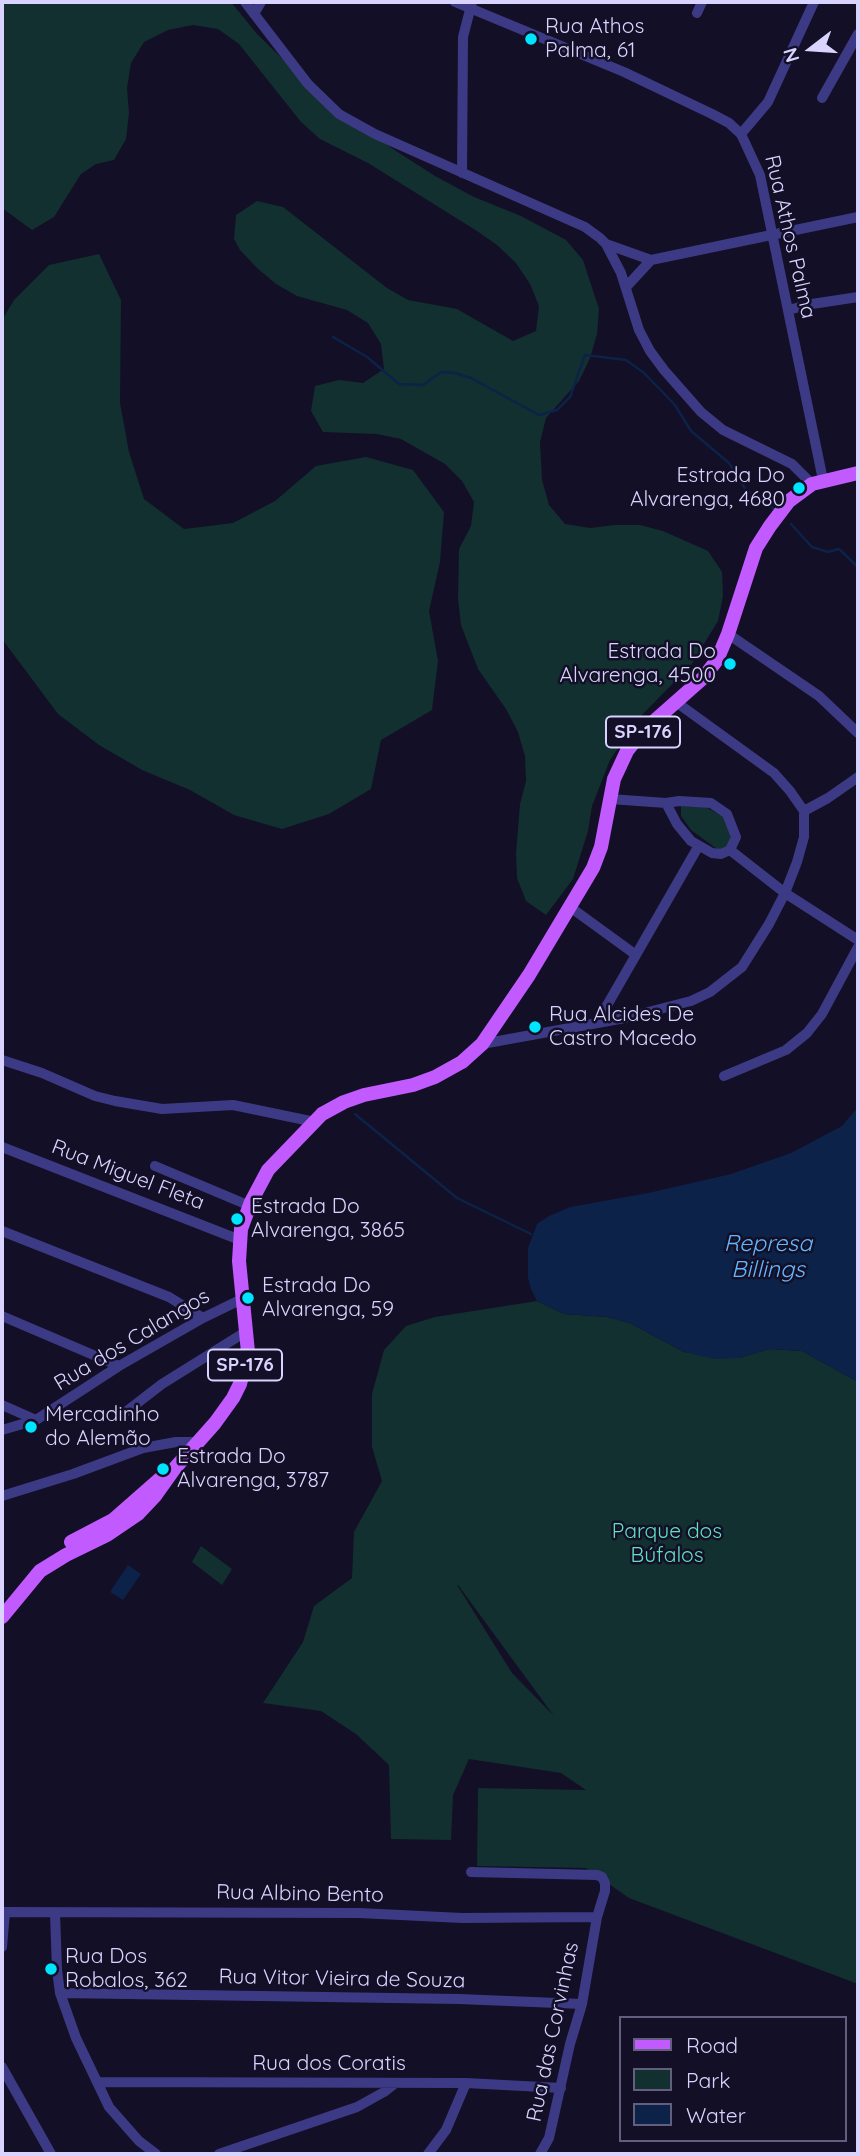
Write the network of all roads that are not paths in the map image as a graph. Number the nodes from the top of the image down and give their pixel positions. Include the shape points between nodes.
1 (245, 2) edge
2 (261, 2) edge
3 (455, 2) edge
4 (702, 2) edge
5 (814, 2) edge
6 (471, 4) edge
7 (696, 13) dead end
8 (254, 14) junction
9 (858, 34) edge
10 (822, 98) dead end
11 (741, 134) junction
12 (463, 173) junction
13 (858, 216) edge
14 (773, 235) junction
15 (606, 244) junction
16 (651, 260) junction
17 (626, 286) junction
18 (858, 297) edge
19 (788, 310) junction
20 (858, 473) edge
21 (817, 482) junction
22 (728, 634) junction
23 (676, 702) junction
24 (858, 733) edge
25 (858, 777) edge
26 (610, 799) junction
27 (666, 803) junction
28 (804, 811) junction
29 (698, 847) junction
30 (730, 850) junction
31 (785, 894) junction
32 (570, 906) junction
33 (858, 940) edge
34 (858, 947) edge
35 (636, 955) junction
36 (598, 1021) junction
37 (482, 1044) junction
38 (2, 1060) edge
39 (724, 1076) dead end
40 (315, 1122) junction
41 (2, 1147) edge
42 (155, 1166) dead end
43 (250, 1206) junction
44 (2, 1231) edge
45 (240, 1240) junction
46 (244, 1298) junction
47 (2, 1316) edge
48 (203, 1318) junction
49 (247, 1331) junction
50 (119, 1366) junction
51 (2, 1405) edge
52 (127, 1410) dead end
53 (36, 1420) junction
54 (2, 1430) edge
55 (197, 1442) junction
56 (175, 1468) junction
57 (2, 1496) edge
58 (2, 1605) edge
59 (2, 1617) edge
60 (471, 1872) dead end
61 (3, 1912) edge
62 (55, 1913) junction
63 (597, 1917) junction
64 (2, 1947) edge
65 (60, 1993) junction
66 (582, 2004) junction
67 (2, 2067) edge
68 (97, 2082) junction
69 (466, 2083) junction
70 (394, 2084) junction
71 (561, 2088) junction
72 (51, 2154) edge
73 (156, 2154) edge
74 (219, 2154) edge
75 (428, 2154) edge
76 (540, 2154) edge

1 - 8 street
2 - 8 street
3 - 6 street, Rua Athos Palma
4 - 7 street
5 - 11 street via 768,102
6 - 11 street, Rua Athos Palma via 712,114
6 - 12 street via 463,37
8 - 12 street via 308,84 339,114
9 - 10 street
11 - 14 street, Rua Athos Palma via 760,174
12 - 15 street via 585,227
13 - 14 street
14 - 16 street
14 - 19 street, Rua Athos Palma
15 - 16 street
15 - 17 street
16 - 17 street
17 - 21 street via 650,351 701,412 723,430 792,464
18 - 19 street
19 - 21 street, Rua Athos Palma
20 - 21 main road, SP-176
21 - 22 main road, SP-176 via 789,501 756,548
22 - 23 main road, SP-176 via 717,660
22 - 24 street via 819,696
23 - 26 main road, SP-176 via 627,751
23 - 28 street via 774,773
25 - 28 street
26 - 27 street
26 - 32 main road, SP-176 via 601,847
27 - 29 street via 683,833
27 - 30 street via 701,801 719,806 735,832 736,842
28 - 31 street via 804,837
29 - 30 street via 721,854
29 - 35 street
30 - 31 street
31 - 33 street
31 - 36 street via 742,967 718,987 681,1004
32 - 35 street
32 - 37 main road, SP-176
34 - 39 street via 807,1033 786,1050
35 - 36 street
36 - 37 street
37 - 40 main road, SP-176 via 435,1077 344,1102
38 - 40 street via 116,1101 162,1109 233,1105
40 - 43 main road, SP-176 via 268,1170
41 - 45 street, Rua Miguel Fleta
42 - 43 street
43 - 45 main road, SP-176
44 - 48 street via 169,1297
45 - 46 main road, SP-176
46 - 48 street, Rua dos Calangos
46 - 49 main road, SP-176
47 - 50 street
48 - 50 street, Rua dos Calangos
49 - 52 street
49 - 55 main road, SP-176 via 248,1352 240,1384
50 - 53 street, Rua dos Calangos
51 - 53 street
53 - 54 street, Rua dos Calangos
55 - 56 main road, SP-176
55 - 57 street via 143,1448
56 - 58 main road, SP-176 via 113,1520 39,1561 20,1578
56 - 59 main road, SP-176 via 138,1514 40,1571
60 - 63 street, Rua das Corvinhas via 600,1875 605,1887
61 - 62 street, Rua Albino Bento
61 - 64 street
62 - 63 street, Rua Albino Bento
62 - 65 street
63 - 66 street, Rua das Corvinhas
65 - 66 street, Rua Vitor Vieira de Souza
65 - 68 street
66 - 71 street, Rua das Corvinhas
67 - 72 street
68 - 70 street, Rua dos Coratis
68 - 73 street via 109,2107
69 - 70 street, Rua dos Coratis
69 - 71 street, Rua dos Coratis
69 - 75 street via 446,2130
70 - 74 street via 357,2107
71 - 76 street, Rua das Corvinhas via 549,2138

